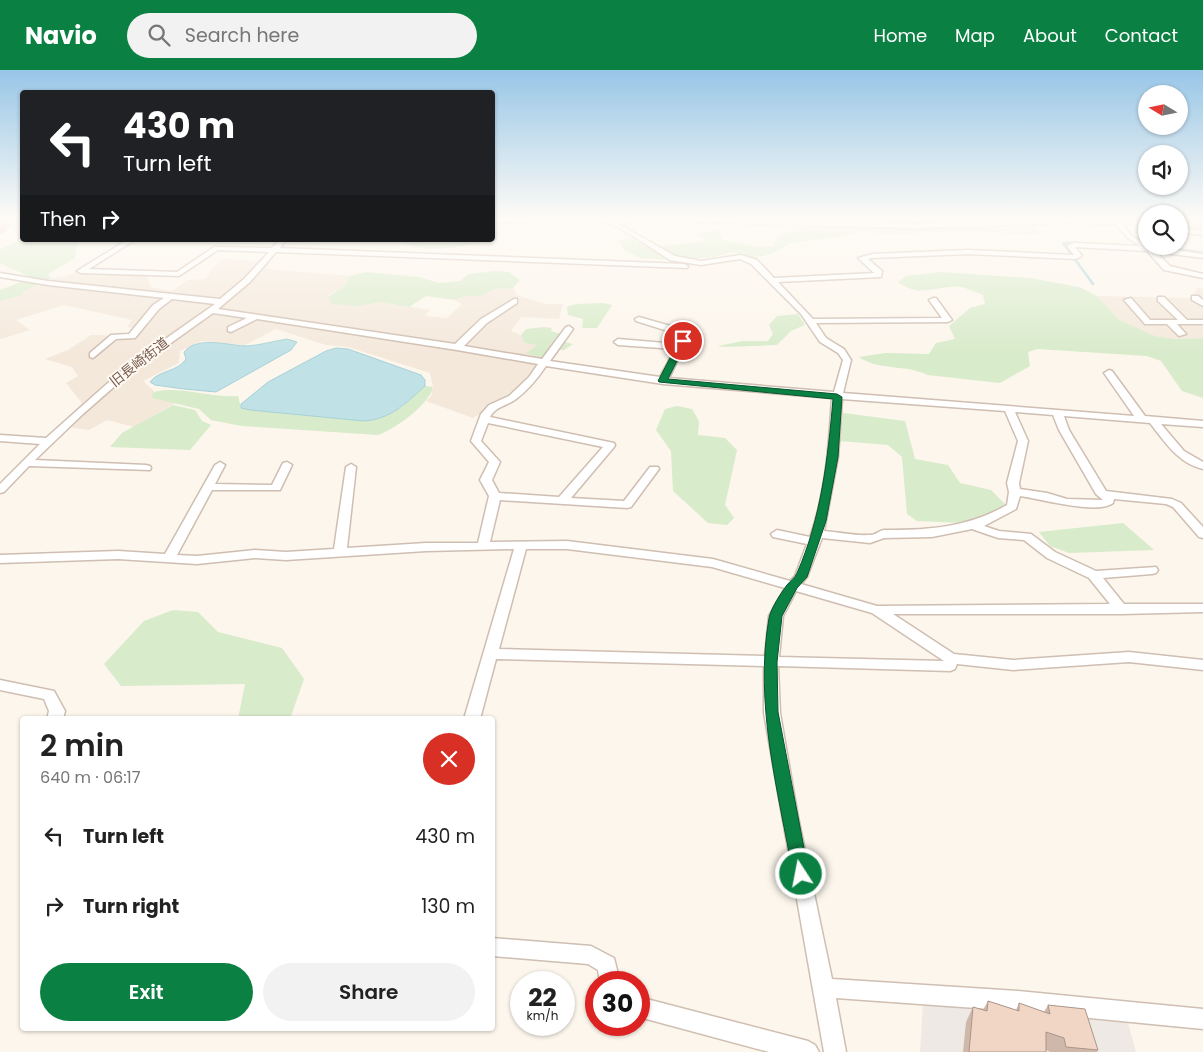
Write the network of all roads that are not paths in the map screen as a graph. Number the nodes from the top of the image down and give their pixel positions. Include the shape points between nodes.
1 (94, 263) edge
2 (195, 263) edge
3 (263, 263) edge
4 (593, 263) edge
5 (701, 263) edge
6 (755, 263) edge
7 (867, 263) edge
8 (1162, 263) edge
9 (0, 275) edge
10 (1203, 276) edge
11 (774, 280) junction
12 (169, 298) junction
13 (1195, 298) dead end
14 (1161, 299) dead end
15 (934, 300) dead end
16 (1128, 300) dead end
17 (514, 301) dead end
18 (222, 302) junction
19 (1203, 304) edge
20 (211, 310) junction
21 (256, 316) junction
22 (639, 319) dead end
23 (812, 321) junction
24 (1169, 322) junction
25 (1184, 322) junction
26 (1203, 322) edge
27 (231, 329) dead end
28 (569, 329) dead end
29 (649, 333) junction
30 (1182, 334) dead end
31 (618, 342) dead end
32 (457, 347) junction
33 (680, 347) junction
34 (93, 355) dead end
35 (544, 363) junction
36 (1109, 373) dead end
37 (662, 381) junction
38 (837, 397) junction
39 (1008, 410) junction
40 (1058, 414) junction
41 (484, 419) junction
42 (1142, 420) junction
43 (1154, 421) junction
44 (1203, 424) edge
45 (0, 438) edge
46 (47, 441) junction
47 (26, 463) junction
48 (220, 465) dead end
49 (287, 465) dead end
50 (1203, 466) edge
51 (351, 467) dead end
52 (146, 468) dead end
53 (654, 469) dead end
54 (208, 487) junction
55 (0, 490) edge
56 (1015, 492) junction
57 (495, 496) junction
58 (1107, 496) junction
59 (562, 501) junction
60 (1190, 520) junction
61 (1203, 520) edge
62 (973, 526) junction
63 (777, 534) dead end
64 (1203, 534) edge
65 (816, 538) junction
66 (520, 545) junction
67 (483, 546) junction
68 (340, 552) junction
69 (170, 557) junction
70 (0, 558) edge
71 (1152, 570) dead end
72 (1094, 575) junction
73 (792, 586) junction
74 (1203, 608) edge
75 (877, 610) junction
76 (1122, 610) junction
77 (490, 654) junction
78 (951, 659) junction
79 (771, 662) junction
80 (1203, 665) edge
81 (0, 685) edge
82 (56, 716) edge
83 (473, 716) edge
84 (495, 947) edge
85 (608, 971) edge
86 (824, 988) junction
87 (650, 1010) edge
88 (1203, 1019) edge
89 (808, 1052) edge
90 (835, 1052) edge

1 - 2 street via 81,271 179,274
3 - 18 street, 旧長崎街道
4 - 5 street via 679,266
6 - 11 street
7 - 11 street via 878,275
8 - 10 street via 1167,268
9 - 12 street
11 - 23 street
12 - 18 street
12 - 34 street via 156,307 132,336 114,337
13 - 19 street
14 - 25 street
15 - 23 street via 948,320
16 - 24 street via 1148,322
17 - 32 street via 484,321
18 - 20 street, 旧長崎街道
20 - 21 street
20 - 46 street, 旧長崎街道 via 132,367
21 - 27 street
21 - 32 street
22 - 29 street
23 - 38 street via 823,340 847,360
24 - 25 street
24 - 30 street
25 - 26 street
28 - 35 street
29 - 31 street
29 - 33 street
29 - 33 street via 672,329 683,341
32 - 35 street
33 - 37 street
35 - 37 street
35 - 41 street via 512,398 492,407
36 - 42 street
37 - 38 street
38 - 39 street
38 - 65 street via 833,457
39 - 40 street
39 - 56 street via 1023,441 1013,483
40 - 42 street
40 - 58 street via 1095,483
41 - 57 street via 476,441 495,462 486,480
41 - 59 street via 610,444
42 - 43 street
43 - 44 street
43 - 50 street via 1180,454 1189,462
45 - 46 street
46 - 47 street, 旧長崎街道
47 - 52 street
47 - 55 street, 旧長崎街道
48 - 54 street
49 - 54 street via 276,488
51 - 68 street
53 - 59 street via 627,505
54 - 69 street
56 - 58 street via 1066,502 1104,505 1109,501
56 - 62 street via 1012,506 996,518
57 - 59 street
57 - 67 street
58 - 60 street via 1168,501 1177,505
60 - 61 street
60 - 64 street
62 - 65 street via 930,533 881,534 870,539
62 - 72 street via 998,534 1027,537 1051,556
63 - 65 street
65 - 73 street via 802,577
66 - 67 street
66 - 73 street via 566,545 713,563
66 - 77 street
67 - 68 street
68 - 69 street via 286,556 255,554 197,560
69 - 70 street
71 - 72 street
72 - 76 street
73 - 75 street
73 - 79 street via 776,616
74 - 76 street
75 - 76 street
75 - 78 street
77 - 79 street
77 - 83 street
78 - 79 street via 950,666
78 - 80 street via 1013,665 1129,657
79 - 86 street via 772,712
81 - 82 street via 49,694 57,711
84 - 85 street via 592,955 607,965
86 - 88 street via 1018,1001
86 - 90 street
87 - 89 street

